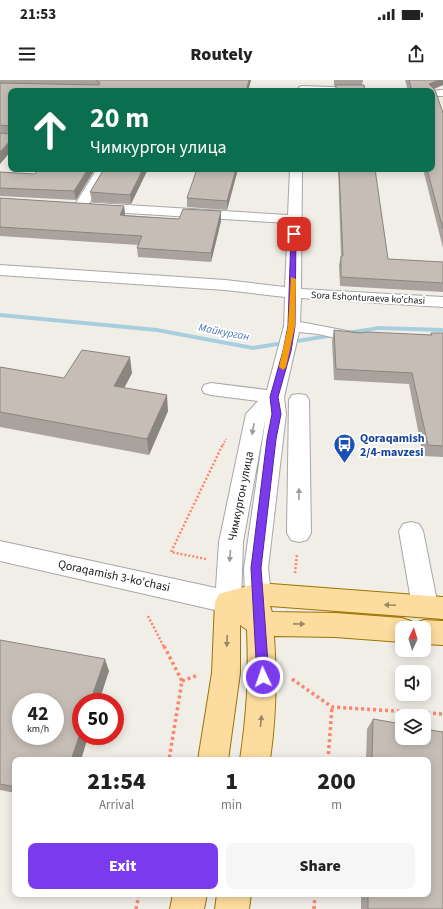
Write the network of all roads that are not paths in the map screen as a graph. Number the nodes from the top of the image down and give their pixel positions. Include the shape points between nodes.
1 (302, 87) edge
2 (317, 88) edge
3 (101, 172) edge
4 (296, 172) edge
5 (66, 206) edge
6 (81, 206) junction
7 (294, 219) junction
8 (0, 270) edge
9 (293, 293) junction
10 (443, 302) edge
11 (358, 338) edge
12 (289, 339) junction
13 (211, 389) dead end
14 (274, 397) junction
15 (299, 400) dead end
16 (411, 531) dead end
17 (299, 533) road end
18 (0, 551) edge
19 (258, 594) junction
20 (228, 602) junction
21 (434, 607) edge
22 (260, 624) junction
23 (395, 629) edge
24 (431, 632) edge
25 (443, 633) edge
26 (213, 757) edge
27 (255, 757) edge
28 (189, 897) edge
29 (234, 897) edge
30 (187, 909) edge
31 (232, 909) edge

1 - 2 street
3 - 6 street
4 - 7 street, Чимкургон улица
5 - 6 street
6 - 7 street
7 - 9 street, Чимкургон улица
8 - 9 street, Sora Eshonturaeva ko'chasi via 225,285
9 - 10 street, Sora Eshonturaeva ko'chasi
9 - 12 street, Чимкургон улица
11 - 12 street via 318,329
12 - 14 street, Чимкургон улица
13 - 14 street
14 - 19 street, Чимкургон улица via 276,414 256,568
14 -> 20 street, Чимкургон улица via 256,414 231,542
17 -> 15 street
16 - 21 street
18 - 20 street, Qoraqamish 3-ko'chasi
19 - 20 main road, Qoraqamish 3-ko'chasi
21 -> 19 main road, Qoraqamish 3-ko'chasi
19 - 22 main road
20 - 22 main road, Qoraqamish 3-ko'chasi
20 -> 26 main road via 226,673
22 -> 23 main road via 335,625
27 -> 22 main road via 263,684
24 - 25 main road
28 - 30 main road
29 - 31 main road

